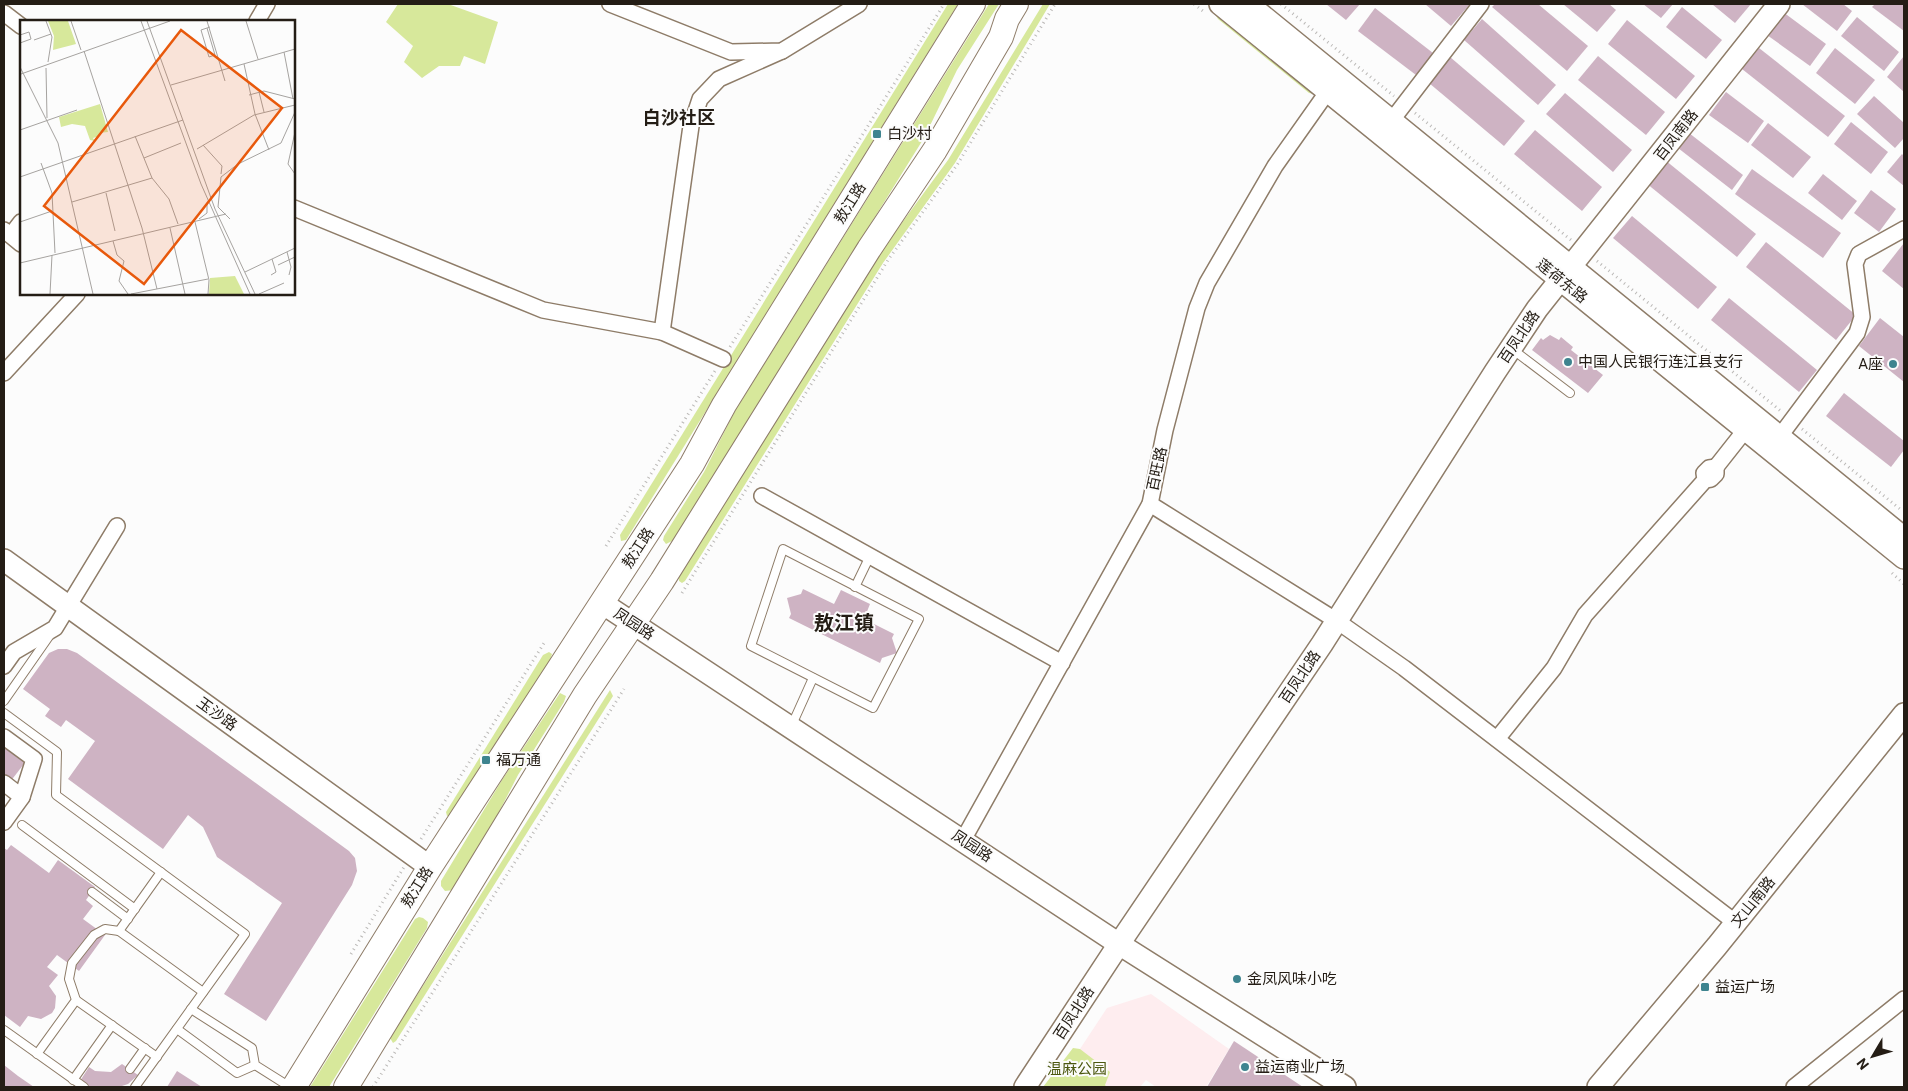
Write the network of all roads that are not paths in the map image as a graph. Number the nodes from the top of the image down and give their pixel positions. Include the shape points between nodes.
1 (267, 4) edge
2 (610, 4) edge
3 (859, 4) edge
4 (974, 4) edge
5 (1016, 4) edge
6 (1035, 4) edge
7 (1220, 4) edge
8 (1248, 4) edge
9 (1480, 4) edge
10 (1779, 4) edge
11 (4, 13) edge
12 (258, 20) edge
13 (20, 25) edge
14 (1001, 37) junction
15 (782, 51) junction
16 (1328, 92) junction
17 (1392, 120) junction
18 (295, 208) edge
19 (20, 224) edge
20 (1904, 229) edge
21 (12, 236) edge
22 (1566, 273) junction
23 (75, 295) edge
24 (662, 332) junction
25 (1511, 348) junction
26 (722, 359) road end
27 (4, 373) edge
28 (1570, 393) dead end
29 (1746, 429) junction
30 (1780, 436) junction
31 (762, 496) dead end
32 (1150, 504) junction
33 (117, 526) dead end
34 (1904, 538) edge
35 (643, 541) junction
36 (870, 556) junction
37 (1904, 558) edge
38 (4, 560) edge
39 (675, 561) junction
40 (855, 587) junction
41 (602, 603) junction
42 (69, 608) junction
43 (1337, 621) junction
44 (633, 623) junction
45 (55, 628) junction
46 (1062, 663) junction
47 (4, 666) edge
48 (554, 675) junction
49 (813, 678) junction
50 (585, 695) junction
51 (4, 701) edge
52 (4, 713) edge
53 (1904, 714) edge
54 (791, 727) junction
55 (4, 737) edge
56 (1497, 739) junction
57 (4, 784) edge
58 (22, 797) junction
59 (4, 822) edge
60 (22, 825) dead end
61 (963, 840) junction
62 (421, 860) junction
63 (162, 872) junction
64 (92, 892) dead end
65 (135, 909) junction
66 (128, 918) junction
67 (1736, 923) junction
68 (119, 931) junction
69 (1119, 944) junction
70 (203, 992) junction
71 (76, 1000) junction
72 (1902, 1005) edge
73 (191, 1009) junction
74 (112, 1025) junction
75 (177, 1029) junction
76 (4, 1030) edge
77 (145, 1048) junction
78 (37, 1054) junction
79 (157, 1057) junction
80 (255, 1065) junction
81 (130, 1069) dead end
82 (74, 1080) junction
83 (84, 1087) edge
84 (135, 1087) edge
85 (290, 1087) edge
86 (294, 1087) edge
87 (346, 1087) edge
88 (1026, 1087) edge
89 (1345, 1087) edge
90 (1598, 1087) edge
91 (1794, 1087) edge

1 - 12 street
2 - 15 street via 730,52
3 - 15 street
4 - 35 main road, 敖江路 via 729,396 692,464
5 - 14 main road via 1006,19
6 - 14 main road
7 - 16 street, 莲荷东路
8 - 17 street, 莲荷东路
9 - 17 street
10 - 22 street, 百凤南路
11 - 13 street
14 - 39 main road via 935,150 869,249
15 - 24 street via 719,80 700,99 690,126
16 - 22 street, 莲荷东路
16 - 32 street, 百旺路 via 1276,166 1206,284 1165,430
17 - 22 street, 莲荷东路
18 - 24 street via 543,310
19 - 21 street
20 - 30 street via 1858,254 1855,264 1862,317 1857,333
22 - 25 street, 百凤北路
22 - 29 street, 莲荷东路
22 - 30 street, 莲荷东路
23 - 27 street
24 - 26 street
25 - 28 lane
25 - 43 street, 百凤北路
29 - 37 street, 莲荷东路
29 - 56 street via 1716,467 1716,474 1705,480 1585,615 1554,668
30 - 34 street, 莲荷东路
31 - 36 street
32 - 43 street
32 - 46 street, 百旺路
33 - 42 street
35 - 39 main road
35 - 41 main road, 敖江路
36 - 40 lane
36 - 46 street
38 - 42 street, 玉沙路
39 - 44 main road
40 - 49 lane via 919,619 873,708
40 - 49 lane via 783,549 751,646
41 - 44 street, 凤园路
41 - 48 main road, 敖江路
42 - 45 street
42 - 62 street, 玉沙路
43 - 56 street
43 - 69 street, 百凤北路
44 - 50 main road
44 - 54 street, 凤园路
45 - 47 street via 14,652
45 - 51 lane
46 - 61 street, 百旺路
48 - 50 main road
48 - 62 main road, 敖江路
49 - 54 lane
50 - 87 main road
52 - 63 lane via 57,752 56,795
53 - 67 street, 文山南路
54 - 61 street, 凤园路
55 - 58 street via 34,759
56 - 67 street
57 - 58 street
58 - 59 street
60 - 65 lane
61 - 69 street, 凤园路
62 - 86 main road, 敖江路
63 - 65 lane
63 - 70 lane via 245,934
64 - 66 lane
65 - 66 lane
66 - 68 lane
67 - 90 street, 文山南路
68 - 70 lane
68 - 71 lane via 104,929 94,935 72,963 69,979
69 - 88 street, 百凤北路
69 - 89 street, 凤园路
70 - 73 lane
71 - 74 lane
71 - 78 lane
72 - 91 street
73 - 75 lane
73 - 80 lane via 252,1048
74 - 77 lane
74 - 82 lane
75 - 79 lane
75 - 80 lane via 237,1073
76 - 78 lane
77 - 79 lane
77 - 81 lane
78 - 82 lane
79 - 84 lane
80 - 85 lane
82 - 83 lane

